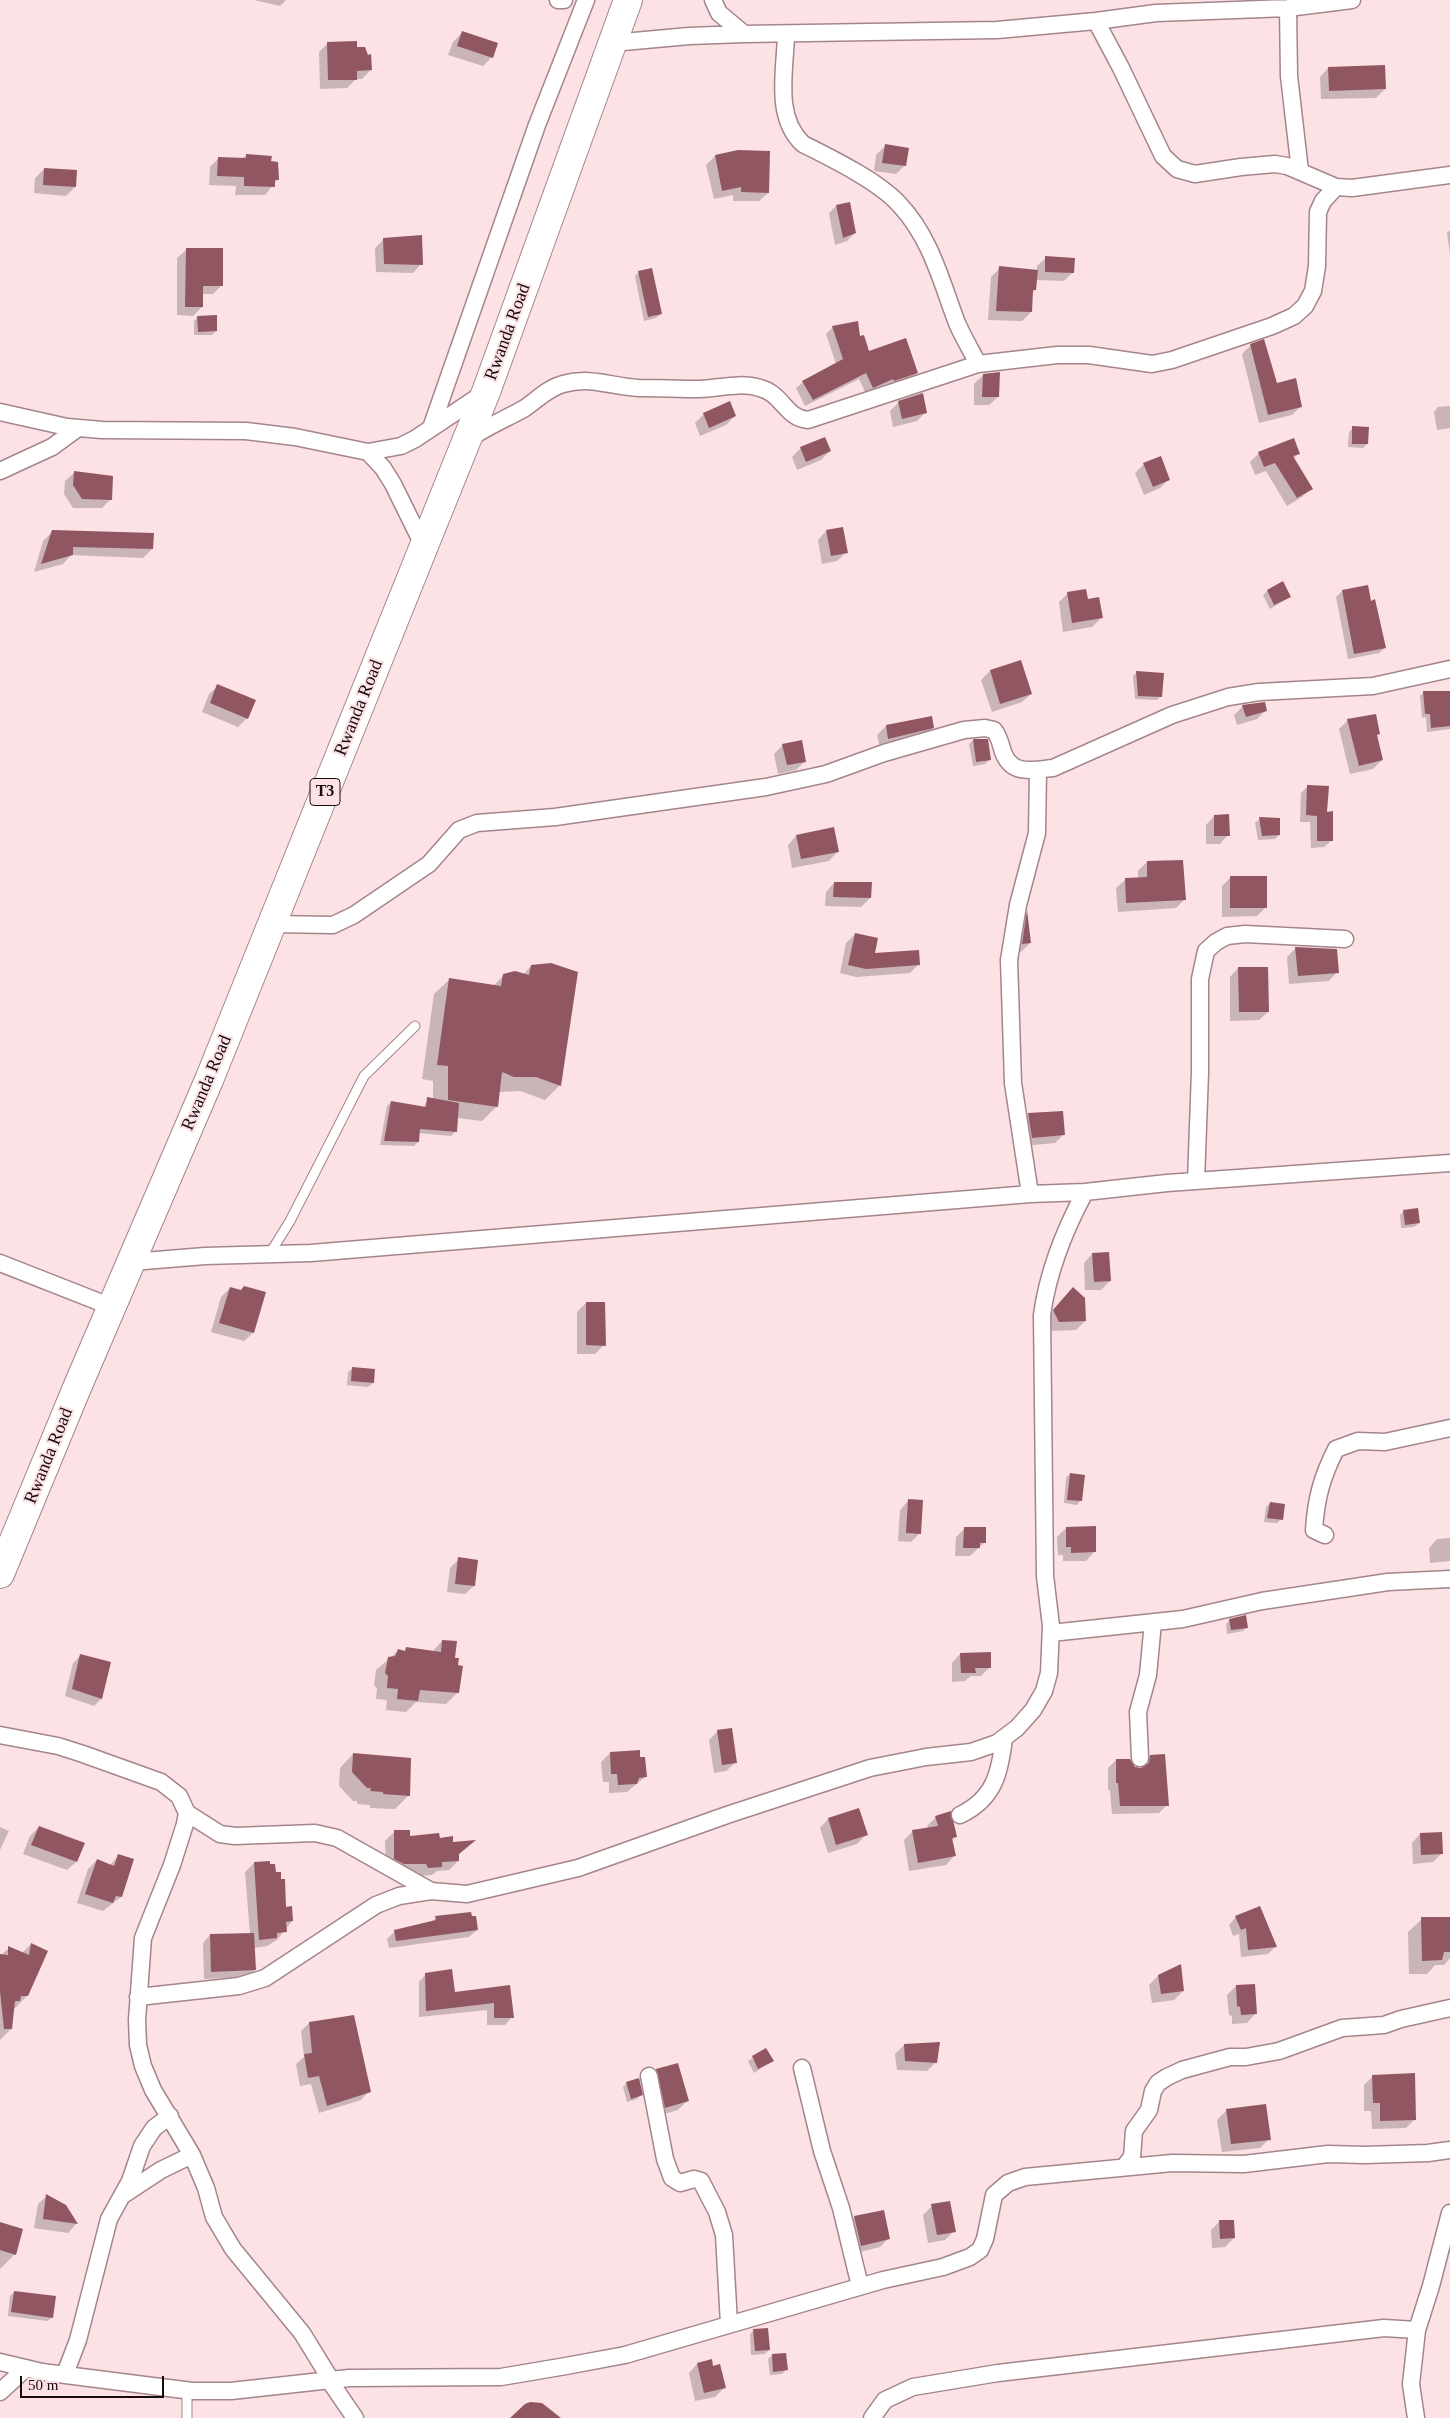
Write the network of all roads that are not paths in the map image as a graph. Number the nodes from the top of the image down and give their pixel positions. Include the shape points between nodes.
1 (558, 0) edge
2 (564, 0) edge
3 (586, 0) edge
4 (628, 0) edge
5 (713, 0) edge
6 (1352, 0) edge
7 (1281, 5) edge
8 (1096, 22) junction
9 (744, 34) junction
10 (786, 35) junction
11 (612, 43) junction
12 (1300, 171) junction
13 (1450, 175) edge
14 (1336, 187) junction
15 (978, 364) junction
16 (486, 392) junction
17 (0, 412) edge
18 (78, 428) junction
19 (431, 428) junction
20 (467, 440) junction
21 (368, 452) junction
22 (0, 471) edge
23 (424, 547) junction
24 (1450, 669) edge
25 (1038, 770) junction
26 (272, 924) junction
27 (1345, 939) dead end
28 (415, 1026) dead end
29 (1450, 1163) edge
30 (1196, 1181) junction
31 (1085, 1192) junction
32 (1030, 1194) junction
33 (269, 1255) junction
34 (132, 1262) junction
35 (0, 1263) edge
36 (112, 1306) junction
37 (1450, 1428) edge
38 (1325, 1536) dead end
39 (0, 1574) edge
40 (1450, 1579) edge
41 (1153, 1622) junction
42 (1052, 1634) junction
43 (0, 1734) edge
44 (1004, 1738) junction
45 (1140, 1758) dead end
46 (187, 1813) junction
47 (960, 1815) dead end
48 (431, 1891) junction
49 (138, 1997) junction
50 (1450, 2008) edge
51 (802, 2068) dead end
52 (650, 2076) dead end
53 (170, 2116) junction
54 (1450, 2150) edge
55 (192, 2155) junction
56 (1124, 2167) junction
57 (121, 2196) junction
58 (1450, 2213) edge
59 (860, 2286) junction
60 (729, 2324) junction
61 (1417, 2330) junction
62 (0, 2362) edge
63 (26, 2368) junction
64 (64, 2374) junction
65 (330, 2380) junction
66 (187, 2391) junction
67 (0, 2392) edge
68 (875, 2416) edge
69 (187, 2418) edge
70 (355, 2418) edge
71 (1416, 2418) edge

1 - 2 street
3 - 19 street via 537,125
4 - 11 highway, Rwanda Road / T3
5 - 9 street via 719,13
6 - 7 street
7 - 8 street via 1156,13
7 - 12 street
8 - 10 street via 997,30
8 - 12 street via 1163,156 1176,169 1194,174 1275,164
9 - 10 street
9 - 11 street
10 - 15 street via 784,101 786,122 792,134 898,203 916,225 942,276 957,323
11 - 16 highway, Rwanda Road / T3
12 - 14 street
13 - 14 street via 1352,188
14 - 15 street via 1318,212 1313,290 1305,306 1287,319 1172,360 1152,364 1073,355
15 - 20 street via 808,420 796,418 773,392 759,387 636,388 581,380 548,390 527,406
16 - 19 street
16 - 20 highway, Rwanda Road / T3
17 - 18 street
18 - 21 street via 246,431
18 - 22 street via 52,447
19 - 21 street via 400,446
20 - 23 highway, Rwanda Road / T3
21 - 23 street via 393,484
23 - 26 highway, Rwanda Road / T3
24 - 25 street via 1373,686 1259,692 1228,697 1172,714 1053,768
25 - 26 street via 1013,768 994,730 975,728 910,745 800,781 556,817 476,823 459,830 429,864 354,916 333,925
25 - 32 street via 1037,833 1018,905 1009,960 1013,1084
26 - 34 highway, Rwanda Road / T3
27 - 30 street via 1245,934 1227,936 1206,951 1200,979
28 - 33 lane via 364,1076
29 - 30 street
30 - 31 street
31 - 32 street
31 - 42 street via 1061,1242 1049,1277 1042,1315 1045,1576
32 - 33 street
33 - 34 street
34 - 36 highway, Rwanda Road / T3
35 - 36 street
36 - 39 highway, Rwanda Road / T3
37 - 38 street via 1385,1442 1358,1441 1336,1450 1323,1475 1315,1506 1314,1530
40 - 41 street via 1388,1582
41 - 42 street
41 - 45 street via 1148,1675 1138,1712
42 - 44 street via 1050,1673 1044,1691 1033,1710
43 - 46 street via 58,1746 161,1782 179,1796
44 - 47 street via 991,1790 980,1804
44 - 48 street via 970,1752 870,1768 824,1782 578,1868 467,1894
46 - 48 street via 220,1834 315,1833 337,1838
46 - 49 street via 172,1865 143,1938
48 - 49 street via 399,1896 376,1905 265,1978 239,1986
49 - 53 street via 138,2045 143,2066
50 - 56 street via 1384,2025 1342,2028 1279,2051 1230,2057 1167,2077 1153,2091 1149,2110 1134,2131 1132,2157
51 - 59 street
52 - 60 street via 665,2159 672,2178 680,2183 694,2179 701,2181 721,2222
53 - 55 street
53 - 57 street via 154,2128 142,2146
54 - 56 street via 1374,2155 1328,2154 1244,2164 1172,2163
55 - 57 street via 161,2170
55 - 65 street via 214,2216 233,2249 302,2333
56 - 59 street via 1025,2177 1008,2183 994,2195 985,2239 980,2250 970,2257 943,2267
57 - 64 street via 109,2219 78,2340
58 - 61 street
59 - 60 street
60 - 65 street via 625,2355 501,2377
61 - 68 street via 1384,2328 998,2373 913,2387 885,2400
61 - 71 street via 1411,2384
62 - 63 street
63 - 64 street
63 - 67 street
64 - 66 street
65 - 66 street via 231,2391
65 - 70 street
66 - 69 lane

